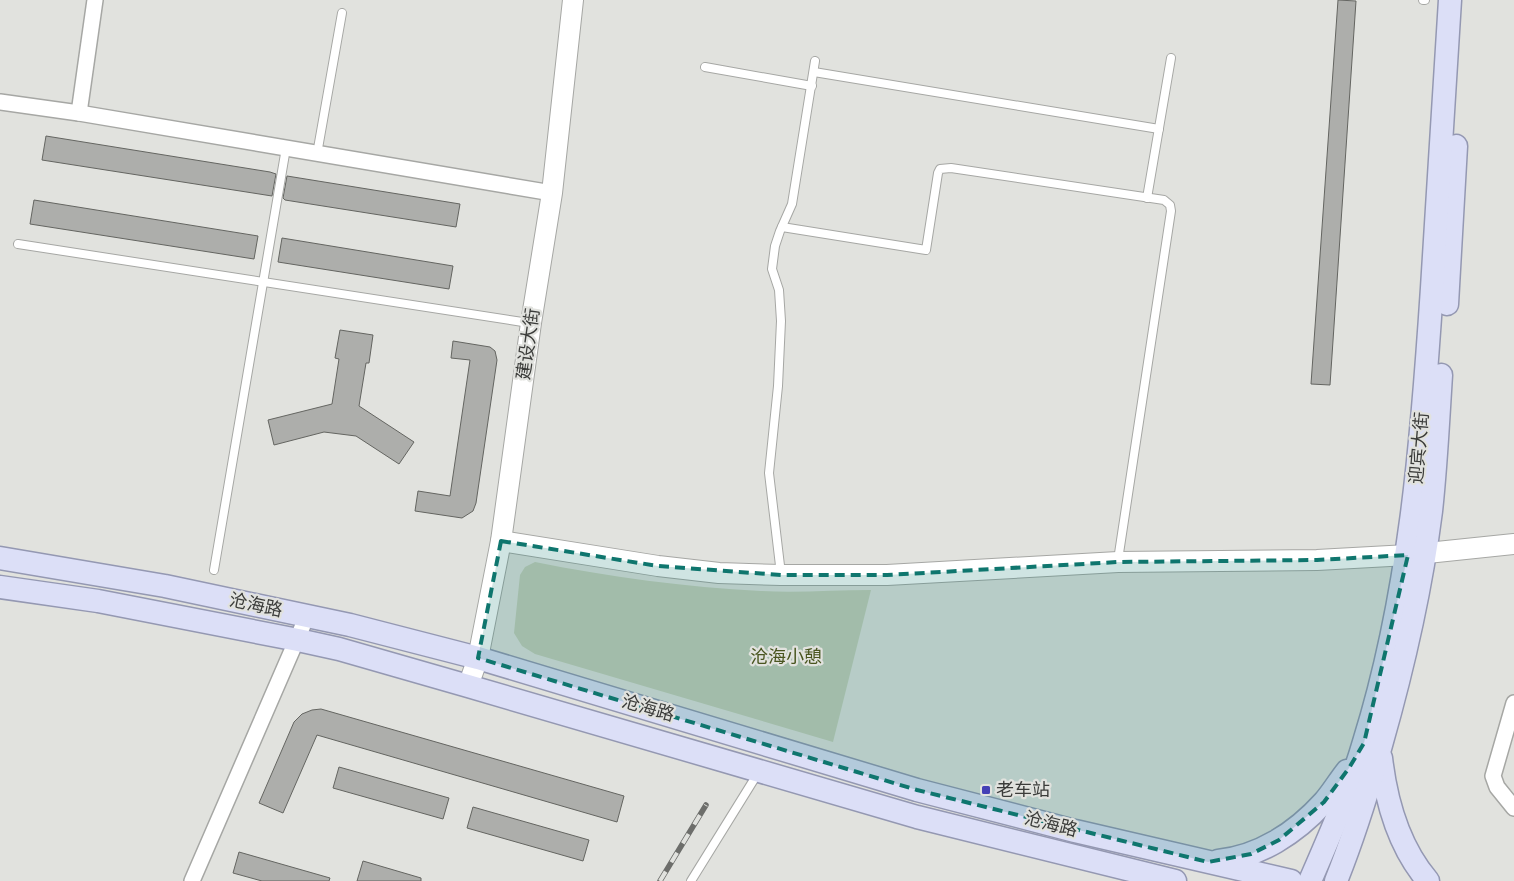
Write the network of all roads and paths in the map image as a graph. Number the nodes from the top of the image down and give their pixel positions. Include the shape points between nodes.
1 (95, 0) edge
2 (573, 0) edge
3 (1450, 0) edge
4 (1464, 0) edge
5 (342, 13) dead end
6 (1171, 58) dead end
7 (816, 61) dead end
8 (705, 67) dead end
9 (814, 72) junction
10 (812, 86) junction
11 (0, 102) edge
12 (79, 113) junction
13 (1159, 129) junction
14 (286, 148) junction
15 (317, 154) junction
16 (552, 193) junction
17 (1147, 198) junction
18 (782, 227) junction
19 (18, 244) dead end
20 (262, 282) junction
21 (531, 323) junction
22 (501, 542) junction
23 (1514, 544) edge
24 (1416, 553) junction
25 (0, 558) edge
26 (1118, 562) junction
27 (214, 570) dead end
28 (781, 575) junction
29 (0, 587) edge
30 (307, 616) junction
31 (298, 640) junction
32 (478, 658) junction
33 (468, 686) junction
34 (1514, 703) edge
35 (1372, 745) junction
36 (759, 771) junction
37 (1514, 808) edge
38 (1208, 862) junction
39 (1151, 877) edge
40 (192, 881) edge
41 (692, 881) edge
42 (1174, 881) edge
43 (1291, 881) edge
44 (1310, 881) edge
45 (1336, 881) edge
46 (1428, 881) edge

1 - 12 street
2 - 16 street, 建设大街
3 - 24 main road, 迎宾大街
4 - 24 main road, 迎宾大街 via 1431,510
5 - 15 lane
6 - 13 lane
7 - 9 lane
8 - 10 lane
9 - 10 lane
9 - 13 lane
10 - 18 lane via 792,204
11 - 12 street
12 - 14 street
13 - 17 lane
14 - 15 street
14 - 20 lane
15 - 16 street
16 - 21 street, 建设大街
17 - 18 lane via 952,168 940,169 938,173 926,250
17 - 26 lane via 1164,200 1171,211
18 - 28 lane via 772,269 781,321 769,473
19 - 20 lane
20 - 21 lane
20 - 27 lane
21 - 22 street, 建设大街
22 - 28 street via 710,572
22 - 32 street, 建设大街
23 - 24 street
24 - 26 street via 1317,560
24 - 35 main road, 迎宾大街 via 1384,671
25 - 30 main road, 沧海路 via 165,586
26 - 28 street via 887,576
29 - 31 main road, 沧海路 via 98,601
30 - 31 street
30 - 32 main road, 沧海路
31 - 33 main road, 沧海路
31 - 40 street
32 - 33 street, 建设大街
32 - 38 main road, 沧海路 via 917,790
33 - 36 main road, 沧海路
34 - 37 street via 1493,776 1497,787
35 - 38 main road via 1349,768 1324,802 1292,830 1251,854
35 - 44 main road, 迎宾大街
35 - 45 main road, 迎宾大街 via 1350,846
35 - 46 main road via 1395,822
36 - 39 main road, 沧海路 via 917,817
36 - 41 lane
38 - 43 main road, 沧海路
39 - 42 main road, 沧海路

